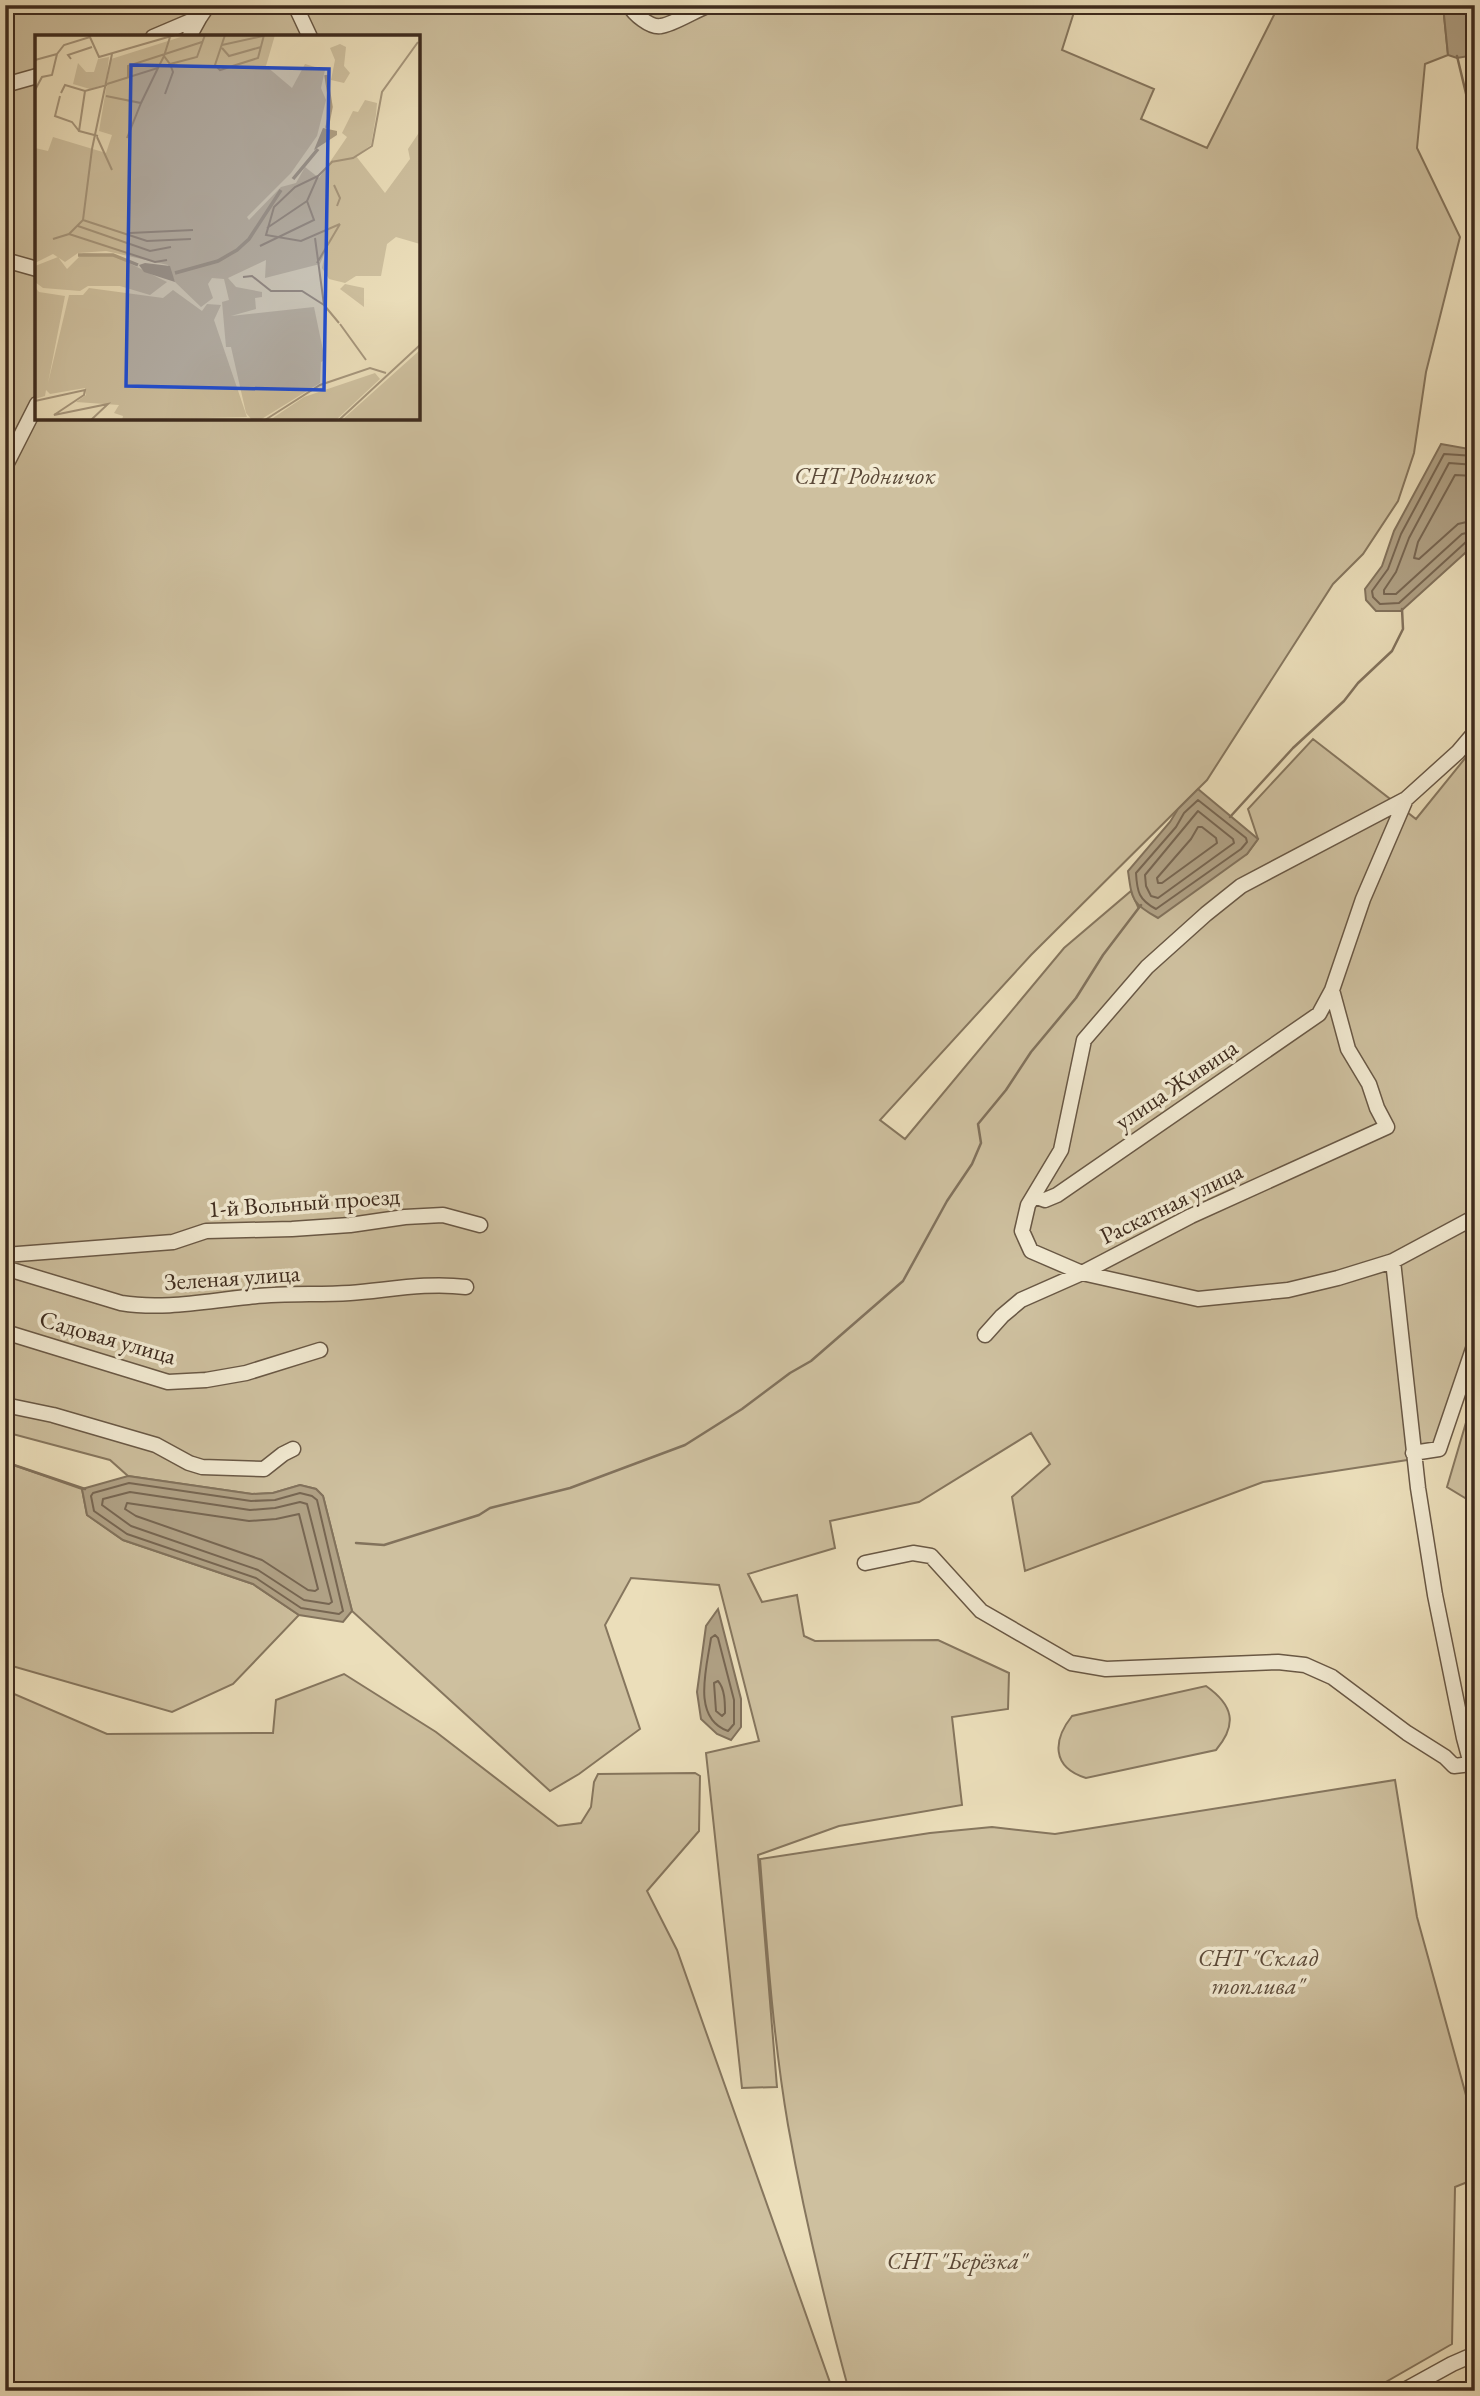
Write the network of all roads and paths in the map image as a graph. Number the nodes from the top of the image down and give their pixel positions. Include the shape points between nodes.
1 (295, 5) edge
2 (629, 5) edge
3 (709, 5) edge
4 (204, 11) edge
5 (157, 35) edge
6 (190, 35) edge
7 (309, 35) edge
8 (35, 77) edge
9 (5, 85) edge
10 (5, 260) edge
11 (35, 268) edge
12 (35, 408) edge
13 (5, 467) edge
14 (1475, 732) edge
15 (1406, 799) junction
16 (1332, 990) junction
17 (1034, 1196) junction
18 (1475, 1217) edge
19 (480, 1225) dead end
20 (5, 1255) edge
21 (1393, 1261) junction
22 (5, 1268) edge
23 (1082, 1273) junction
24 (466, 1287) dead end
25 (5, 1332) edge
26 (985, 1335) dead end
27 (1475, 1343) edge
28 (320, 1350) dead end
29 (5, 1405) edge
30 (293, 1449) dead end
31 (1413, 1453) junction
32 (865, 1563) dead end
33 (1473, 1765) edge
34 (1475, 2354) edge
35 (1403, 2391) edge

1 - 7 street
2 - 3 street via 633,12 661,26
4 - 5 street
4 - 6 street
8 - 9 street
10 - 11 street
12 - 13 street
14 - 15 street
15 - 16 street, улица Живица via 1363,899
15 - 17 street via 1241,886 1147,967 1084,1040 1060,1150
16 - 17 street, улица Живица via 1319,1014 1057,1195 1045,1200
16 - 23 street, Раскатная улица via 1348,1049 1370,1084 1387,1127 1191,1216
17 - 23 street via 1022,1231 1031,1251
18 - 21 street
19 - 20 street, 1-й Вольный проезд via 443,1215 405,1217 304,1229 206,1231 173,1242
21 - 23 street via 1288,1290 1198,1299
21 - 31 street
22 - 24 street, Зеленая улица via 139,1306 438,1284
23 - 26 street, Раскатная улица via 1021,1300
25 - 28 street, Садовая улица via 168,1382 246,1373
27 - 31 street via 1439,1449
29 - 30 street via 156,1445 202,1467 264,1469
31 - 33 street via 1435,1595
32 - 33 street via 913,1553 931,1556 981,1611 1071,1663 1107,1669 1278,1662 1305,1665 1332,1677 1454,1766
34 - 35 street

